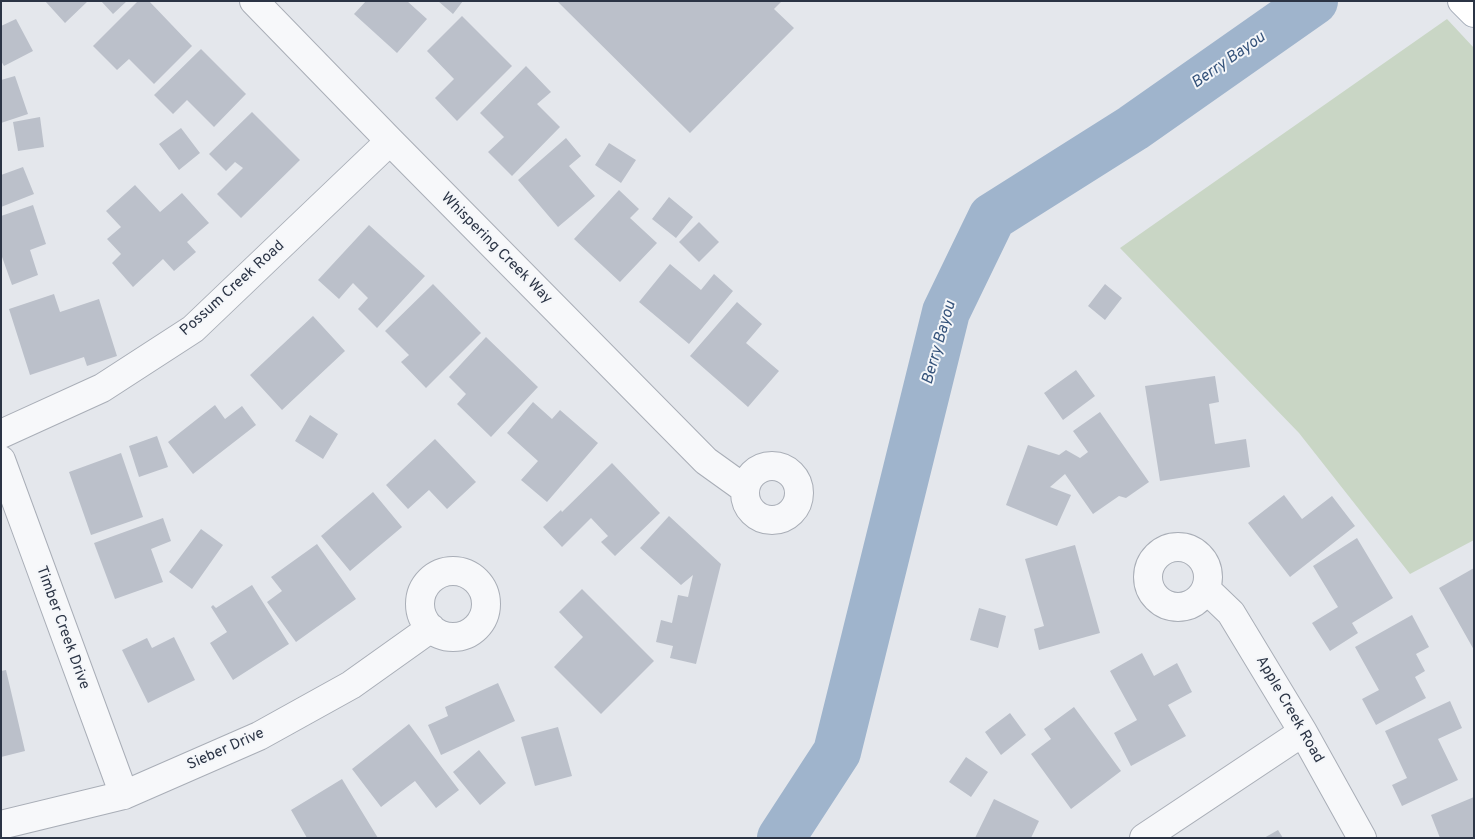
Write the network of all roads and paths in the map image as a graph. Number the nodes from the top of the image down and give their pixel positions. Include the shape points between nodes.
1 (254, 1) edge
2 (1462, 1) edge
3 (1474, 13) edge
4 (390, 141) junction
5 (1, 434) edge
6 (1, 460) edge
7 (745, 489) dead end
8 (1206, 589) dead end
9 (430, 628) dead end
10 (1303, 732) junction
11 (124, 795) junction
12 (1, 825) edge
13 (1144, 838) edge
14 (1362, 838) edge

1 - 4 street, Whispering Creek Way
2 - 3 main road
4 - 5 street, Possum Creek Road via 194,329 102,388
4 - 7 street, Whispering Creek Way via 706,461
6 - 11 street, Timber Creek Drive
8 - 10 street, Apple Creek Road via 1231,613
9 - 11 street, Sieber Drive via 351,685 259,736
10 - 13 street
10 - 14 street, Apple Creek Road
11 - 12 street, Sieber Drive

